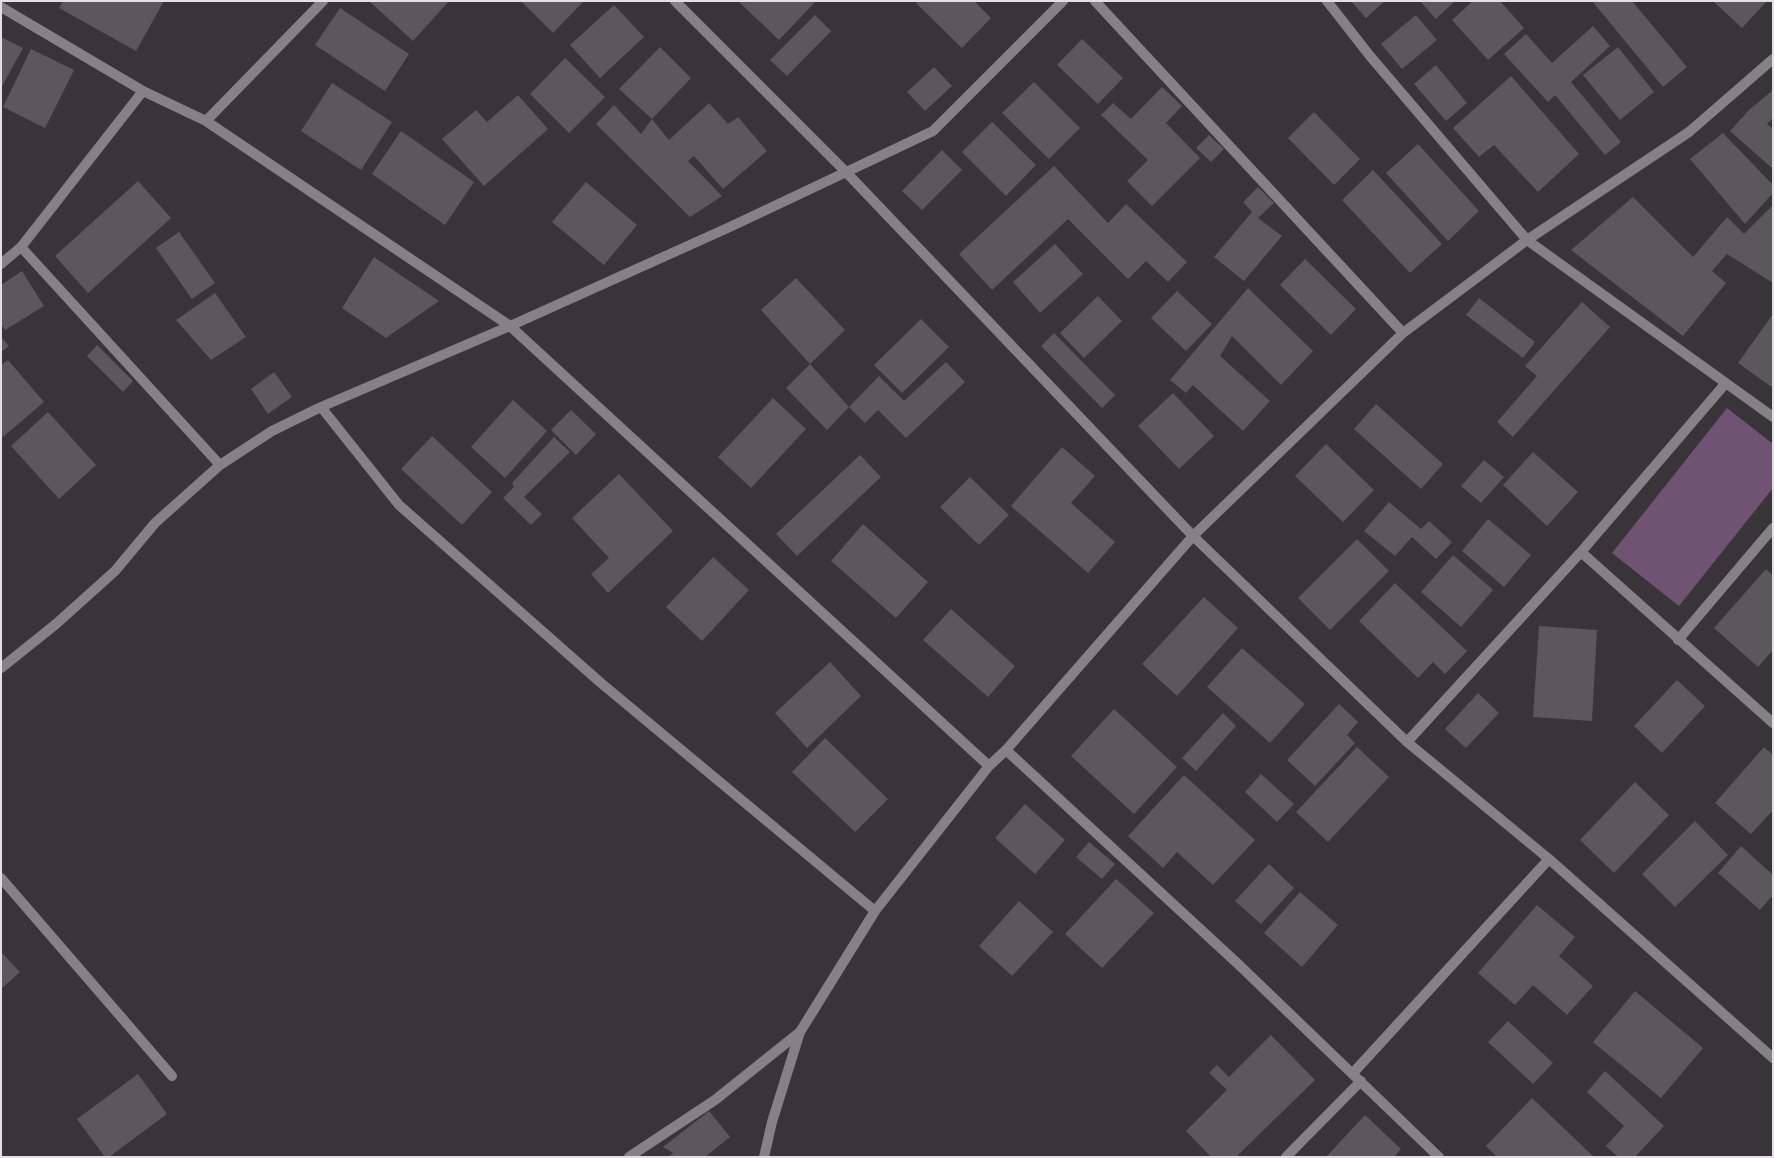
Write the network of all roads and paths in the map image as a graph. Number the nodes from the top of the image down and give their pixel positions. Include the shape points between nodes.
1 (323, 1) edge
2 (1063, 1) edge
3 (1095, 1) edge
4 (1327, 1) edge
5 (677, 2) edge
6 (1, 7) edge
7 (1773, 59) edge
8 (143, 91) junction
9 (206, 121) junction
10 (845, 171) junction
11 (1528, 240) junction
12 (21, 247) junction
13 (1, 264) edge
14 (510, 326) junction
15 (1404, 334) junction
16 (1725, 384) junction
17 (321, 407) junction
18 (1773, 417) edge
19 (220, 465) junction
20 (1773, 528) edge
21 (1193, 536) junction
22 (1581, 552) junction
23 (1678, 640) junction
24 (1, 668) edge
25 (1773, 723) edge
26 (1407, 742) junction
27 (1006, 750) junction
28 (989, 766) junction
29 (1549, 859) junction
30 (1, 878) edge
31 (876, 910) junction
32 (800, 1032) junction
33 (1773, 1058) edge
34 (1353, 1073) junction
35 (172, 1076) dead end
36 (1361, 1081) junction
37 (629, 1157) edge
38 (764, 1157) edge
39 (1286, 1157) edge
40 (1439, 1157) edge

1 - 9 street
2 - 10 street via 933,131
3 - 15 street
4 - 11 street
5 - 10 street
6 - 8 street
7 - 11 street via 1689,132
8 - 9 street
8 - 12 street
9 - 14 street
10 - 14 street
10 - 21 street
11 - 15 street
11 - 16 street
12 - 13 street
12 - 19 street
14 - 17 street
14 - 28 street
15 - 21 street
16 - 18 street
16 - 22 street
17 - 19 street via 272,431
17 - 31 street via 398,506 601,683
19 - 24 street via 155,523 115,571
20 - 23 street
21 - 26 street
21 - 27 street
22 - 23 street
22 - 26 street
23 - 25 street
26 - 29 street
27 - 28 street
27 - 34 street
28 - 31 street
29 - 33 street
29 - 34 street
30 - 35 street
31 - 32 street
32 - 37 street via 714,1100
32 - 38 street
34 - 36 street
36 - 39 street
36 - 40 street

